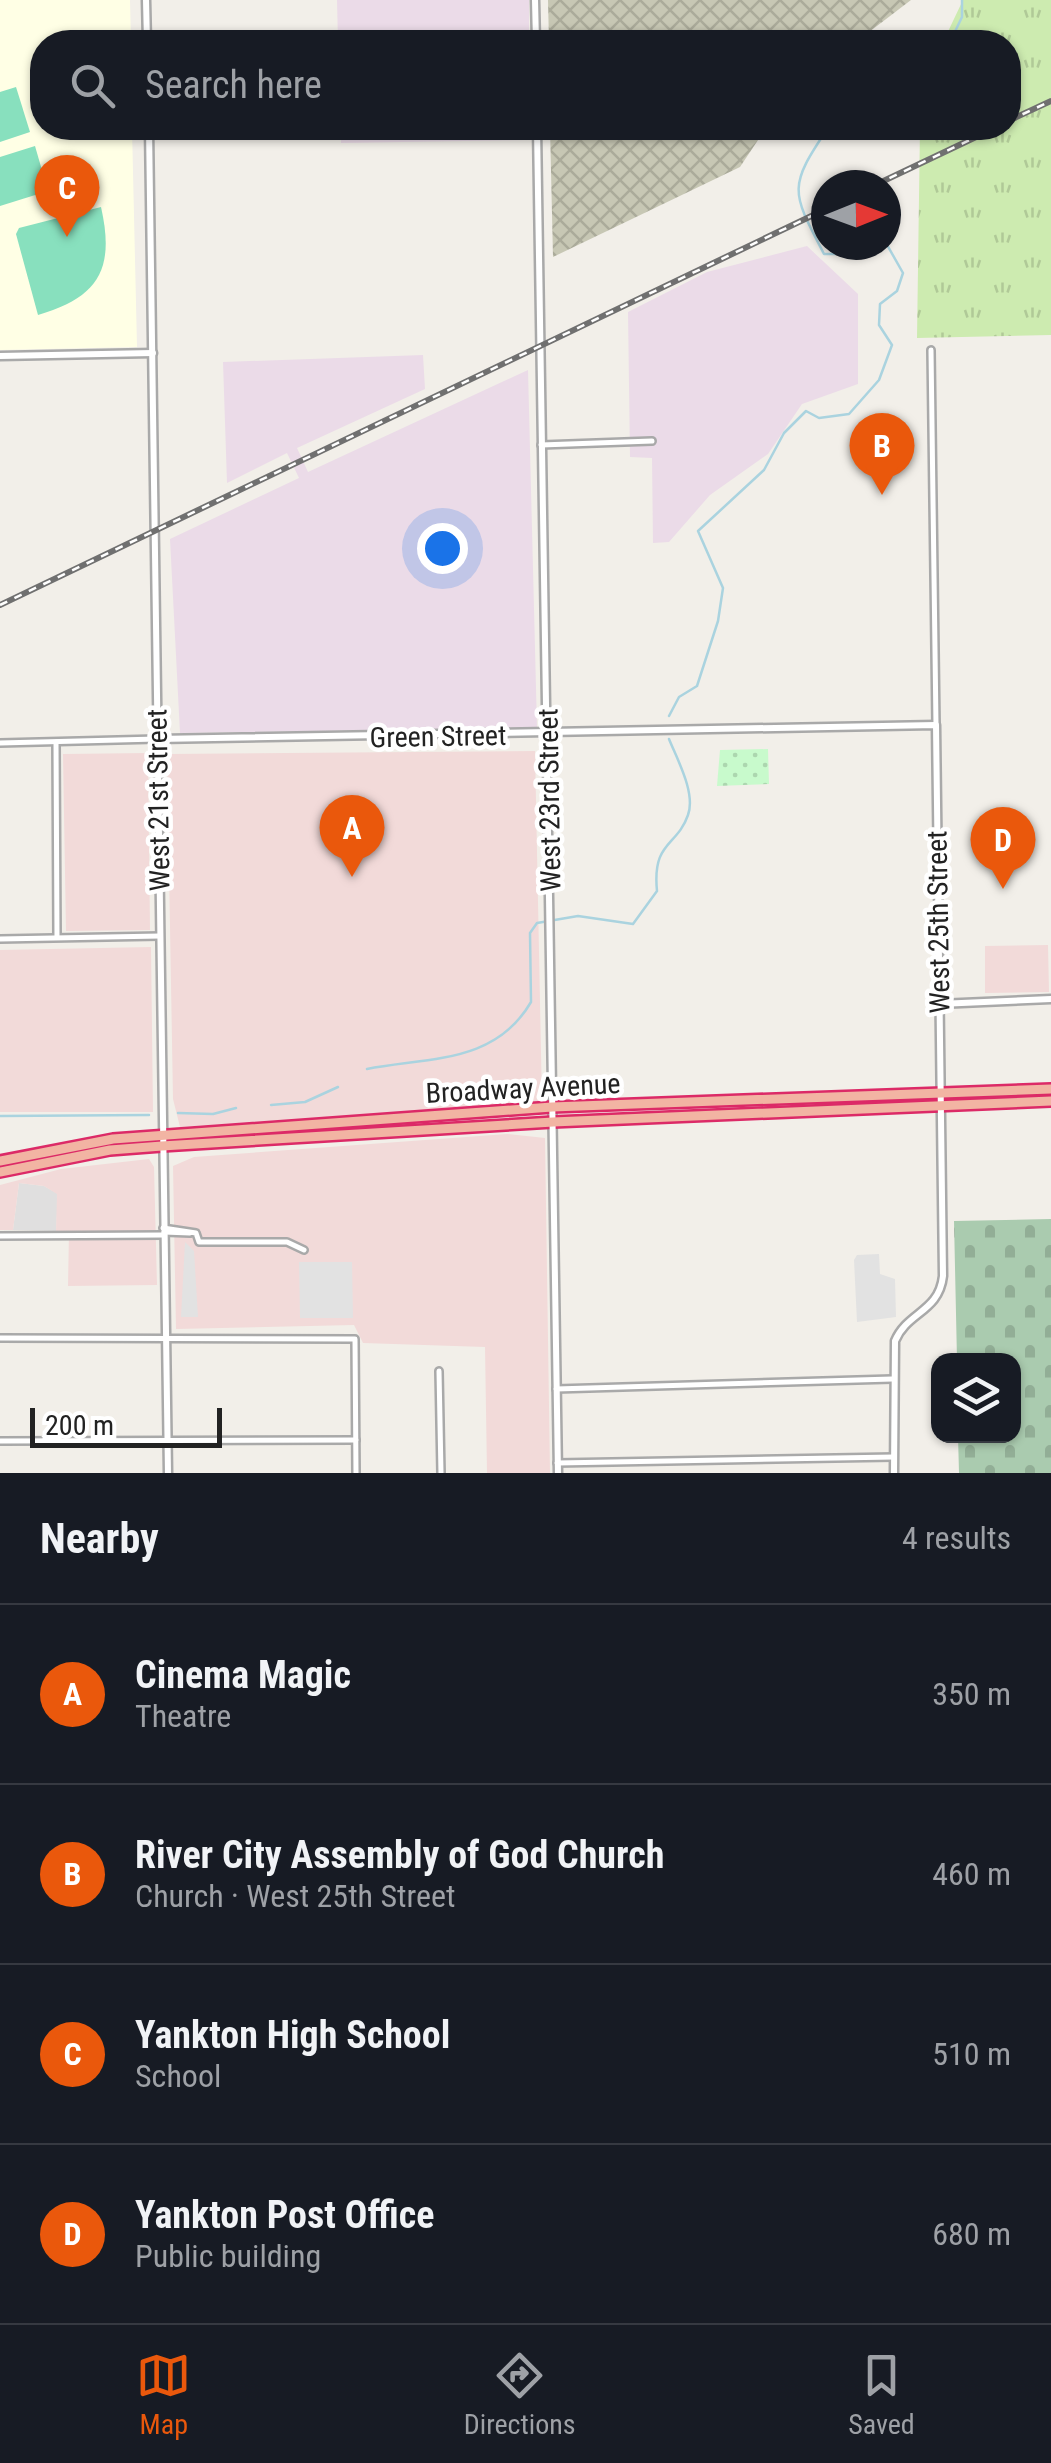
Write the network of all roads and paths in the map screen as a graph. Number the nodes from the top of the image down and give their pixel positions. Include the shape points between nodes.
1 (146, 0) edge
2 (535, 0) edge
3 (147, 30) edge
4 (536, 30) edge
5 (149, 140) edge
6 (537, 140) edge
7 (931, 350) dead end
8 (153, 353) junction
9 (0, 356) edge
10 (652, 442) dead end
11 (541, 445) junction
12 (936, 725) junction
13 (547, 734) junction
14 (157, 740) junction
15 (56, 742) junction
16 (0, 743) edge
17 (160, 936) junction
18 (57, 938) junction
19 (0, 939) edge
20 (1051, 1000) edge
21 (939, 1004) junction
22 (1051, 1089) edge
23 (940, 1098) junction
24 (1051, 1101) edge
25 (552, 1107) junction
26 (552, 1122) junction
27 (162, 1141) junction
28 (0, 1161) edge
29 (0, 1172) edge
30 (164, 1232) junction
31 (0, 1236) edge
32 (304, 1250) dead end
33 (0, 1338) edge
34 (166, 1338) junction
35 (439, 1371) dead end
36 (892, 1378) junction
37 (556, 1389) junction
38 (356, 1440) junction
39 (0, 1441) edge
40 (167, 1441) junction
41 (894, 1457) junction
42 (558, 1463) junction
43 (168, 1473) edge
44 (356, 1473) edge
45 (441, 1473) edge
46 (558, 1473) edge
47 (894, 1473) edge

1 - 3 street
2 - 4 street
5 - 8 street, West 21st Street
6 - 11 street, West 23rd Street
7 - 12 street, West 25th Street
8 - 9 street
8 - 14 street, West 21st Street
10 - 11 street
11 - 13 street, West 23rd Street
12 - 13 street, Green Street
12 - 21 street, West 25th Street
13 - 14 street, Green Street
13 - 25 street, West 23rd Street
14 - 15 street, Green Street
14 - 17 street, West 21st Street
15 - 16 street, Green Street
15 - 18 street
17 - 18 street
17 - 27 street, West 21st Street
18 - 19 street
20 - 21 street
21 - 23 street, West 25th Street
22 - 23 highway, Broadway Avenue
23 - 24 highway, Broadway Avenue
23 - 25 highway, Broadway Avenue
23 - 26 highway, Broadway Avenue
23 - 36 street, West 25th Street via 942,1285 933,1306 898,1334
25 - 26 street, West 23rd Street
25 - 27 highway, Broadway Avenue
26 - 27 highway, Broadway Avenue
26 - 37 street, West 23rd Street
27 - 28 highway, Broadway Avenue via 82,1143
27 - 29 highway, Broadway Avenue
27 - 30 street, West 21st Street
30 - 31 street
30 - 32 street via 198,1242 287,1242
30 - 34 street, West 21st Street
33 - 34 street
34 - 38 street via 355,1339
34 - 40 street, West 21st Street
35 - 45 street
36 - 37 street
36 - 41 street, West 25th Street
37 - 42 street, West 23rd Street
38 - 40 street
38 - 44 street
39 - 40 street
40 - 43 street, West 21st Street
41 - 42 street
41 - 47 street, West 25th Street
42 - 46 street, West 23rd Street

